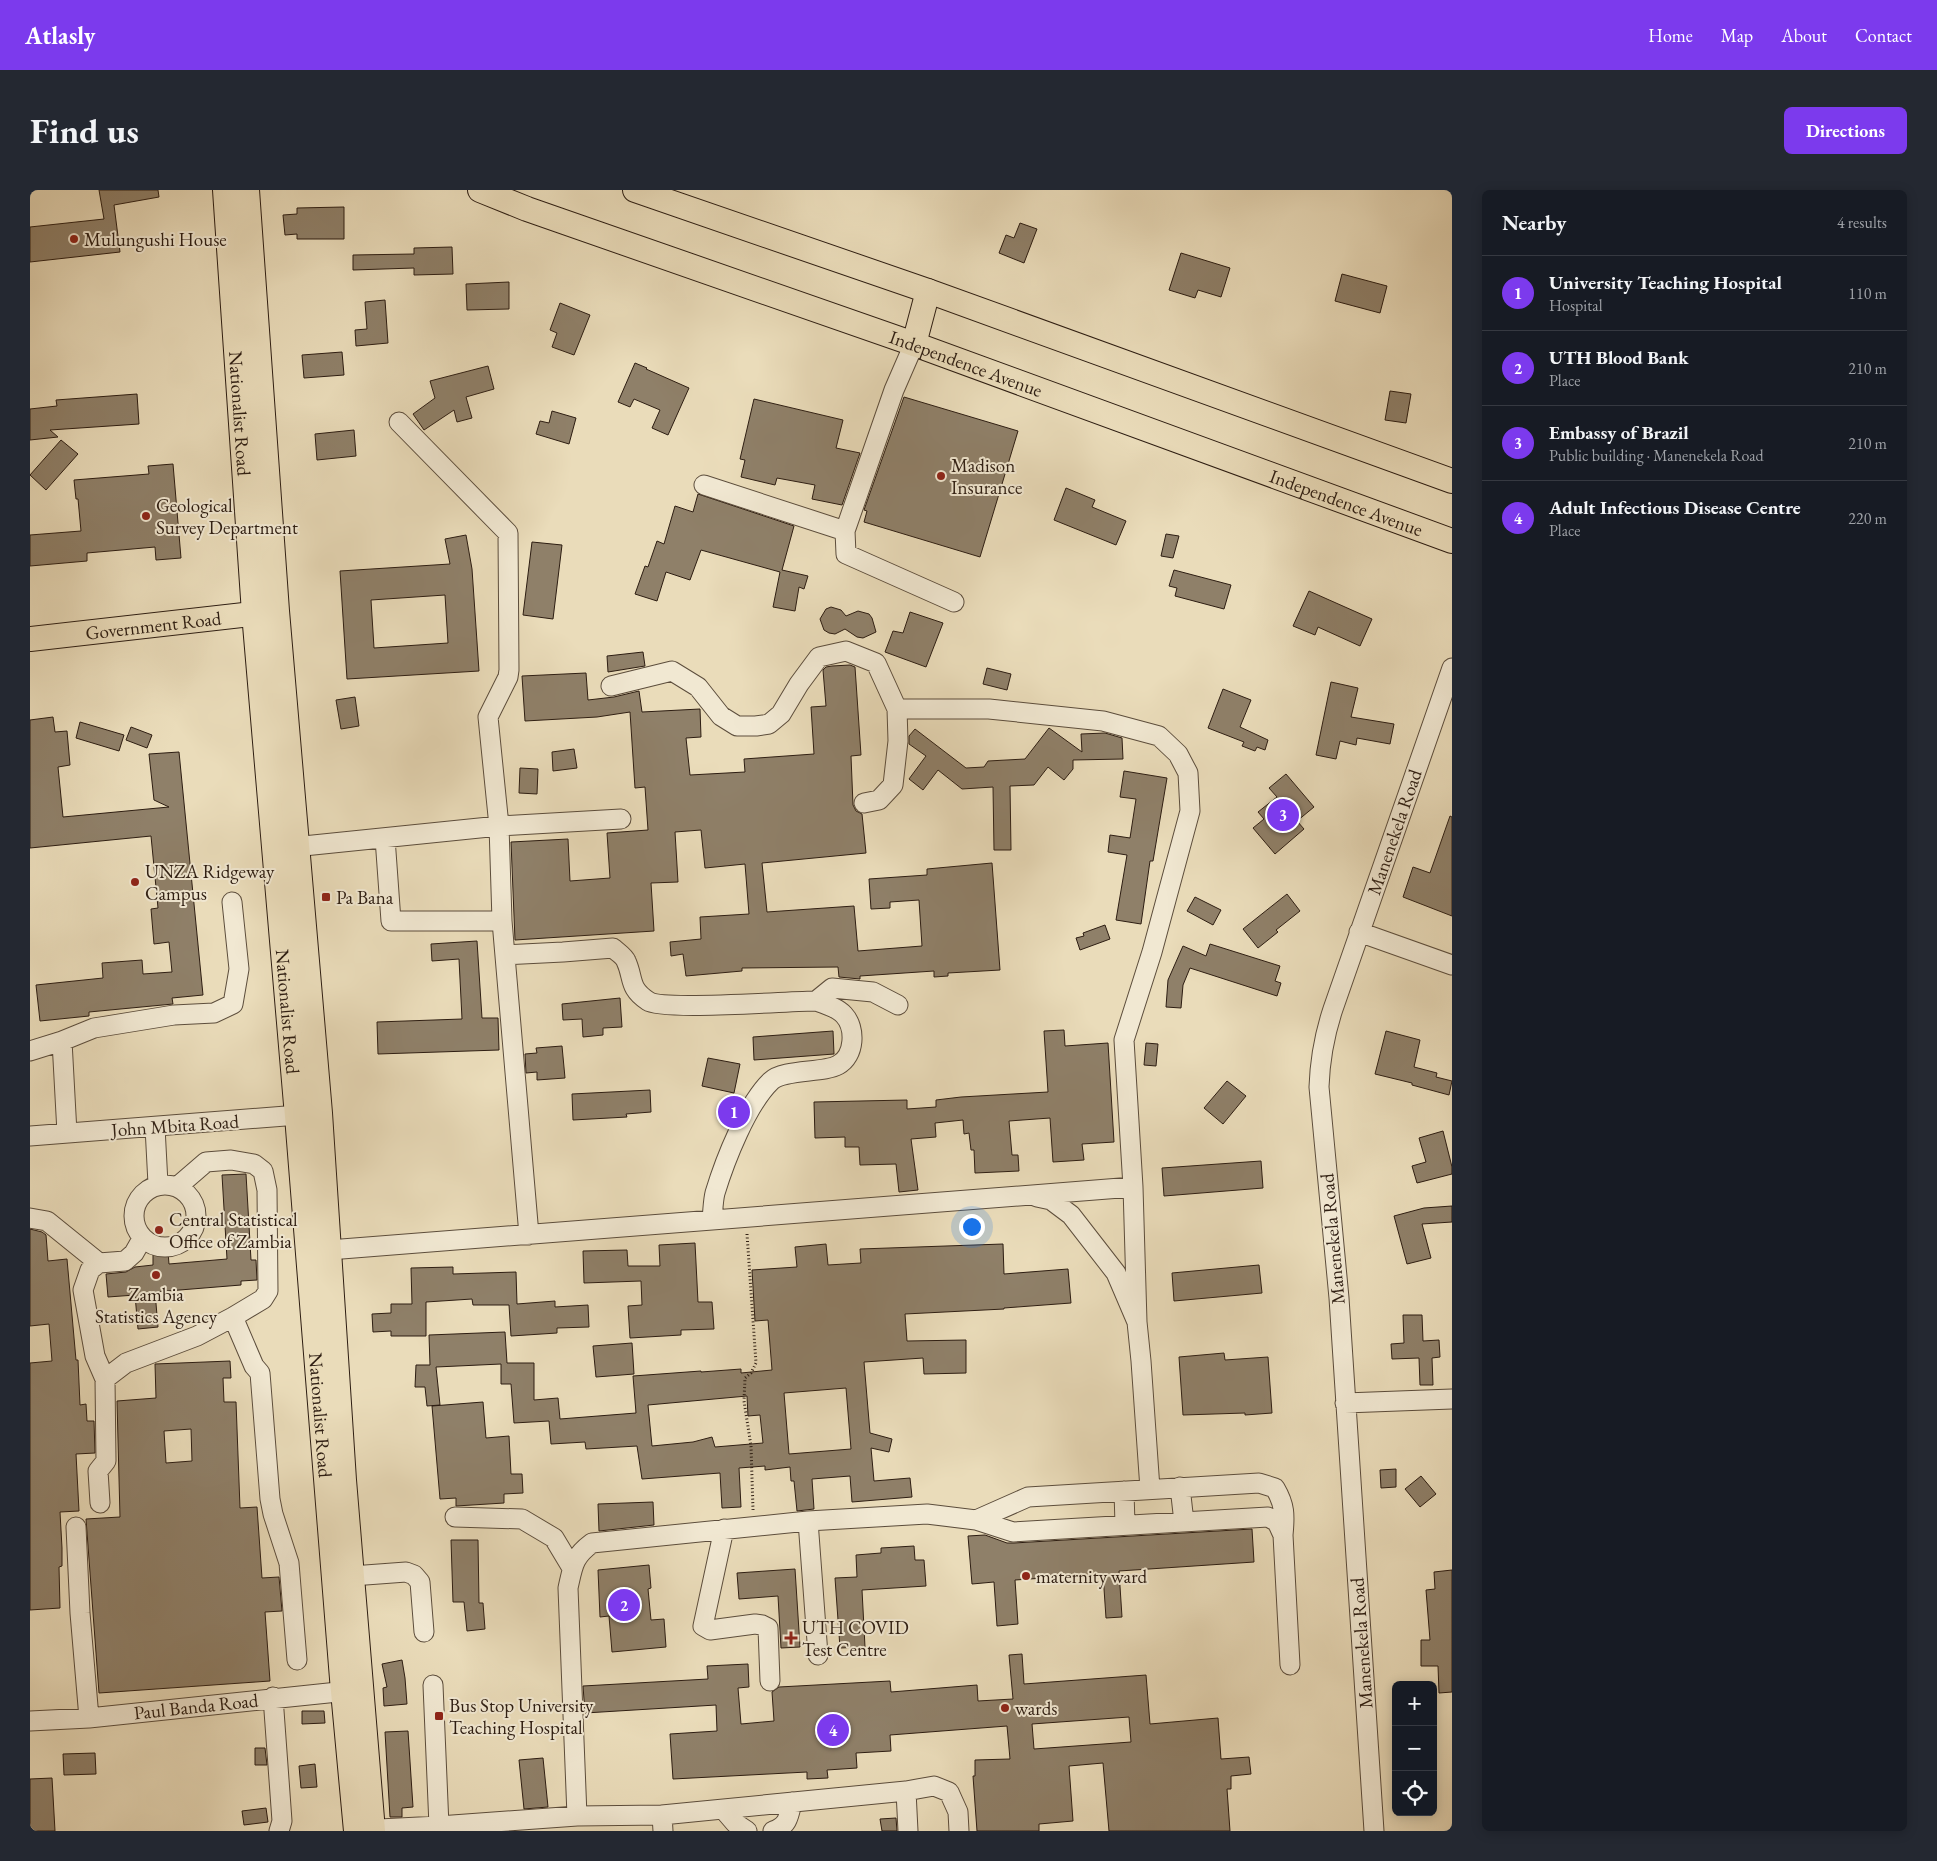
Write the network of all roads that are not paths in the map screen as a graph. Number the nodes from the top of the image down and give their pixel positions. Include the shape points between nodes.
1 (225, 190) edge
2 (266, 190) edge
3 (480, 190) edge
4 (635, 190) edge
5 (247, 201) edge
6 (928, 291) junction
7 (914, 344) junction
8 (399, 422) dead end
9 (1452, 481) edge
10 (704, 485) dead end
11 (845, 531) junction
12 (1452, 541) edge
13 (954, 602) dead end
14 (265, 612) junction
15 (30, 639) edge
16 (1452, 668) edge
17 (611, 686) dead end
18 (897, 709) junction
19 (864, 803) dead end
20 (621, 819) dead end
21 (499, 826) junction
22 (385, 838) junction
23 (286, 848) junction
24 (232, 902) dead end
25 (502, 921) junction
26 (1359, 932) junction
27 (505, 955) junction
28 (1452, 965) edge
29 (816, 1001) junction
30 (898, 1005) dead end
31 (62, 1041) junction
32 (30, 1051) edge
33 (309, 1115) junction
34 (155, 1127) junction
35 (67, 1133) junction
36 (30, 1136) edge
37 (158, 1184) junction
38 (177, 1187) junction
39 (1133, 1187) junction
40 (1034, 1196) junction
41 (30, 1218) edge
42 (712, 1220) junction
43 (530, 1235) junction
44 (142, 1239) junction
45 (329, 1250) junction
46 (99, 1262) junction
47 (233, 1317) junction
48 (1137, 1322) junction
49 (105, 1379) junction
50 (1452, 1399) edge
51 (1345, 1403) junction
52 (1180, 1487) junction
53 (1150, 1489) junction
54 (1124, 1490) junction
55 (100, 1503) dead end
56 (455, 1517) dead end
57 (976, 1520) junction
58 (808, 1521) junction
59 (1184, 1522) junction
60 (1125, 1525) junction
61 (76, 1527) dead end
62 (724, 1529) junction
63 (1283, 1534) junction
64 (572, 1568) junction
65 (352, 1576) junction
66 (424, 1632) dead end
67 (818, 1655) dead end
68 (297, 1660) dead end
69 (1290, 1665) dead end
70 (770, 1681) dead end
71 (433, 1685) dead end
72 (352, 1690) junction
73 (273, 1697) junction
74 (88, 1718) junction
75 (30, 1721) edge
76 (906, 1791) junction
77 (792, 1802) junction
78 (723, 1809) junction
79 (577, 1816) junction
80 (663, 1823) edge
81 (439, 1826) junction
82 (364, 1830) edge
83 (279, 1831) edge
84 (747, 1831) edge
85 (772, 1831) edge
86 (908, 1831) edge
87 (959, 1831) edge
88 (1374, 1831) edge

1 - 14 main road, Nationalist Road
2 - 5 main road
3 - 7 main road, Independence Avenue
4 - 6 main road
5 - 14 main road, Nationalist Road
6 - 7 main road
6 - 9 main road
7 - 11 street via 894,390
7 - 12 main road, Independence Avenue
8 - 21 street via 508,533 509,670 488,717
10 - 11 street
11 - 13 street via 846,554
14 - 15 main road, Government Road
14 - 23 main road, Nationalist Road
16 - 26 street, Manenekela Road
17 - 18 street via 672,671 698,688 721,716 738,726 769,724 781,714 819,657 846,651 876,663
18 - 19 street via 898,741 893,785 879,800
18 - 39 street via 989,709 1103,721 1159,736 1178,754 1188,773 1190,811 1152,952 1124,1040
20 - 21 street
21 - 22 street
21 - 25 street
22 - 23 street
22 - 25 street via 391,921
23 - 33 main road, Nationalist Road
24 - 31 street via 240,970 234,1004 214,1013 174,1015 94,1028
25 - 27 street
26 - 28 street
26 - 51 street, Manenekela Road via 1324,1036 1319,1087 1339,1298
27 - 29 street via 613,948 626,960 630,980 638,992 649,1002 674,1006
27 - 43 street
29 - 30 street via 832,988 873,992
29 - 42 street via 843,1014 849,1024 852,1042 848,1055 838,1066 773,1078 764,1088 732,1148 715,1194
31 - 32 street
31 - 35 street
33 - 34 street, John Mbita Road
33 - 45 main road, Nationalist Road
33 - 72 main road, Nationalist Road
34 - 35 street, John Mbita Road
34 - 37 street
35 - 36 street, John Mbita Road
37 - 38 street
37 - 44 street via 146,1190 134,1213
38 - 44 street via 187,1192 193,1201 196,1223 191,1234 179,1244 163,1248
38 - 47 street via 206,1162 231,1160 254,1164 263,1171 267,1190 268,1291 263,1299
39 - 40 street
39 - 48 street
40 - 42 street
40 - 48 street via 1051,1200 1071,1215 1116,1273
41 - 46 street via 47,1222
42 - 43 street
43 - 45 street
44 - 46 street via 125,1261
45 - 65 main road, Nationalist Road
46 - 49 street via 90,1270 83,1290 95,1356
47 - 49 street via 197,1336 126,1363
47 - 68 street via 260,1374 270,1499 290,1563
48 - 53 street
49 - 55 street via 106,1461 98,1471
50 - 51 street
51 - 88 street, Manenekela Road
52 - 53 street
52 - 59 street
52 - 63 street via 1259,1483 1275,1488 1285,1516
53 - 54 street
54 - 57 street via 1028,1497
54 - 60 street
56 - 64 street via 522,1519 554,1538
57 - 58 street via 927,1514
57 - 60 street via 1013,1532
58 - 62 street
58 - 67 street
59 - 60 street
59 - 63 street via 1268,1517 1276,1522
61 - 74 street
62 - 64 street via 592,1543 580,1552
62 - 70 street via 703,1626 710,1630 754,1624 768,1628
63 - 69 street
64 - 79 street via 568,1588
65 - 66 street via 406,1572 414,1575 420,1582
65 - 72 main road, Nationalist Road
71 - 81 street
72 - 73 street, Paul Banda Road
72 - 82 main road, Nationalist Road
73 - 74 street, Paul Banda Road
73 - 83 street via 282,1821
74 - 75 street, Paul Banda Road
76 - 77 street
76 - 86 street
76 - 87 street via 934,1786 949,1792 958,1812
77 - 78 street
77 - 85 street via 787,1821
78 - 80 street
78 - 84 street
79 - 80 street
79 - 81 street
81 - 82 street

